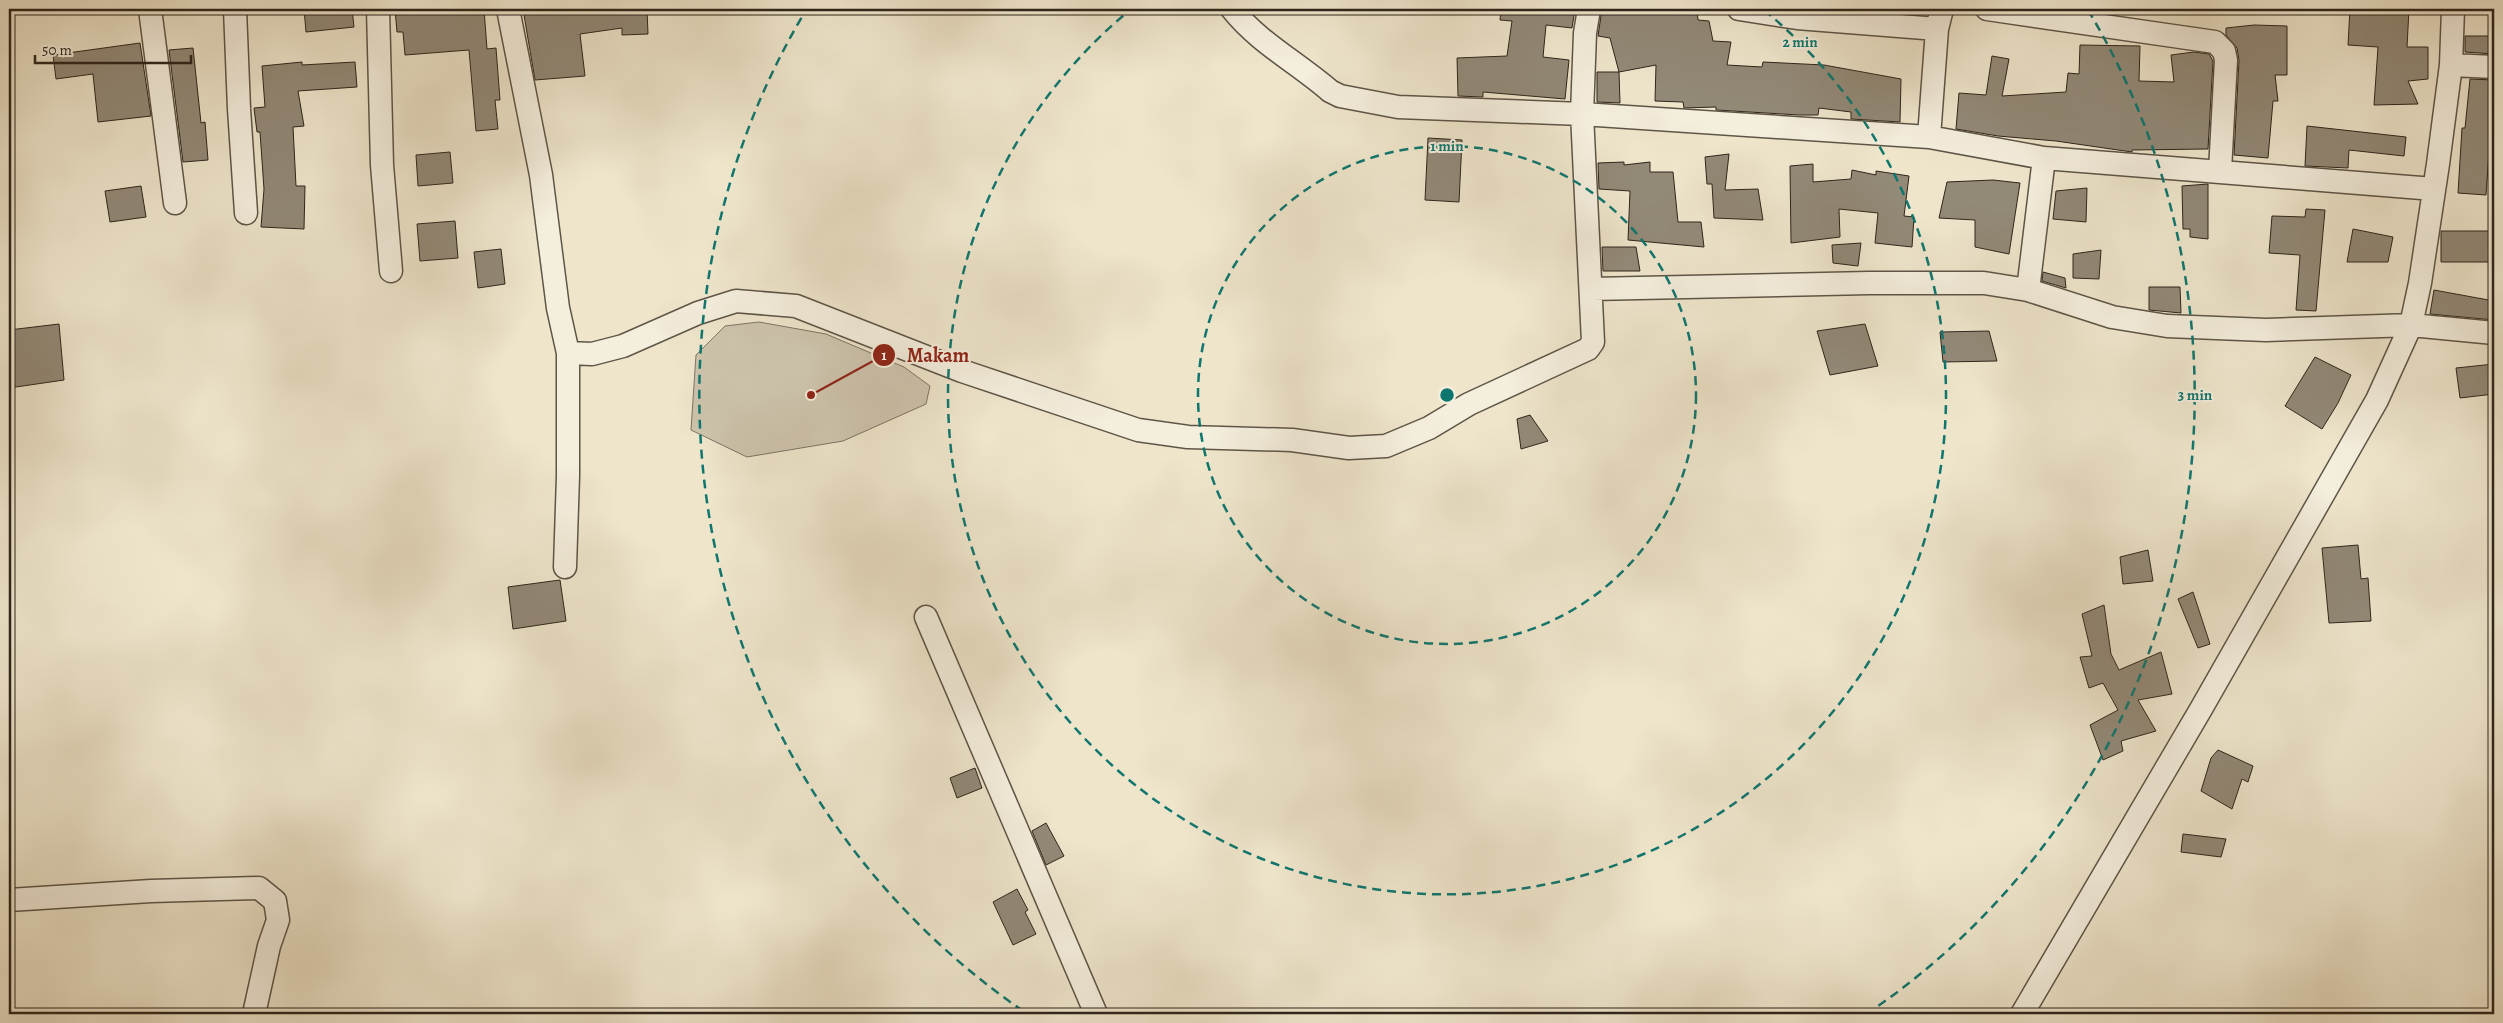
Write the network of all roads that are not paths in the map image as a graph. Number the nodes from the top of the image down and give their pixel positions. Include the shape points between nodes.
1 (150, 9) edge
2 (235, 9) edge
3 (378, 9) edge
4 (508, 9) edge
5 (1232, 9) edge
6 (1589, 9) edge
7 (1739, 9) edge
8 (1987, 9) edge
9 (2453, 9) edge
10 (1940, 19) edge
11 (2451, 65) junction
12 (2494, 67) edge
13 (1582, 114) junction
14 (1929, 137) junction
15 (2044, 158) junction
16 (2220, 172) junction
17 (2434, 189) junction
18 (175, 203) dead end
19 (246, 213) dead end
20 (391, 271) dead end
21 (1592, 289) junction
22 (2028, 290) junction
23 (2411, 325) junction
24 (2494, 332) edge
25 (568, 353) junction
26 (565, 567) dead end
27 (926, 617) dead end
28 (9, 900) edge
29 (254, 1014) edge
30 (1096, 1014) edge
31 (2022, 1014) edge

1 - 18 street
2 - 19 street
3 - 20 street via 382,165
4 - 25 street via 542,175 558,308
5 - 13 street via 1266,43 1340,96 1398,107
6 - 13 street
7 - 10 street via 1797,18
8 - 16 street via 2214,42 2224,51 2226,60
9 - 11 street
10 - 14 street
11 - 12 street
11 - 17 street
13 - 14 street
13 - 21 street
14 - 15 street
15 - 16 street
15 - 22 street
16 - 17 street
17 - 23 street
21 - 22 street via 1984,283
21 - 25 street via 1593,342 1588,349 1386,446 1350,448 1292,440 1188,436 1138,430 962,371 796,306 736,301 698,313 623,346 592,354
22 - 23 street via 2112,317 2167,326 2266,330
23 - 24 street
23 - 31 street via 2378,400
25 - 26 street
27 - 30 street
28 - 29 street via 259,888 275,901 278,920

